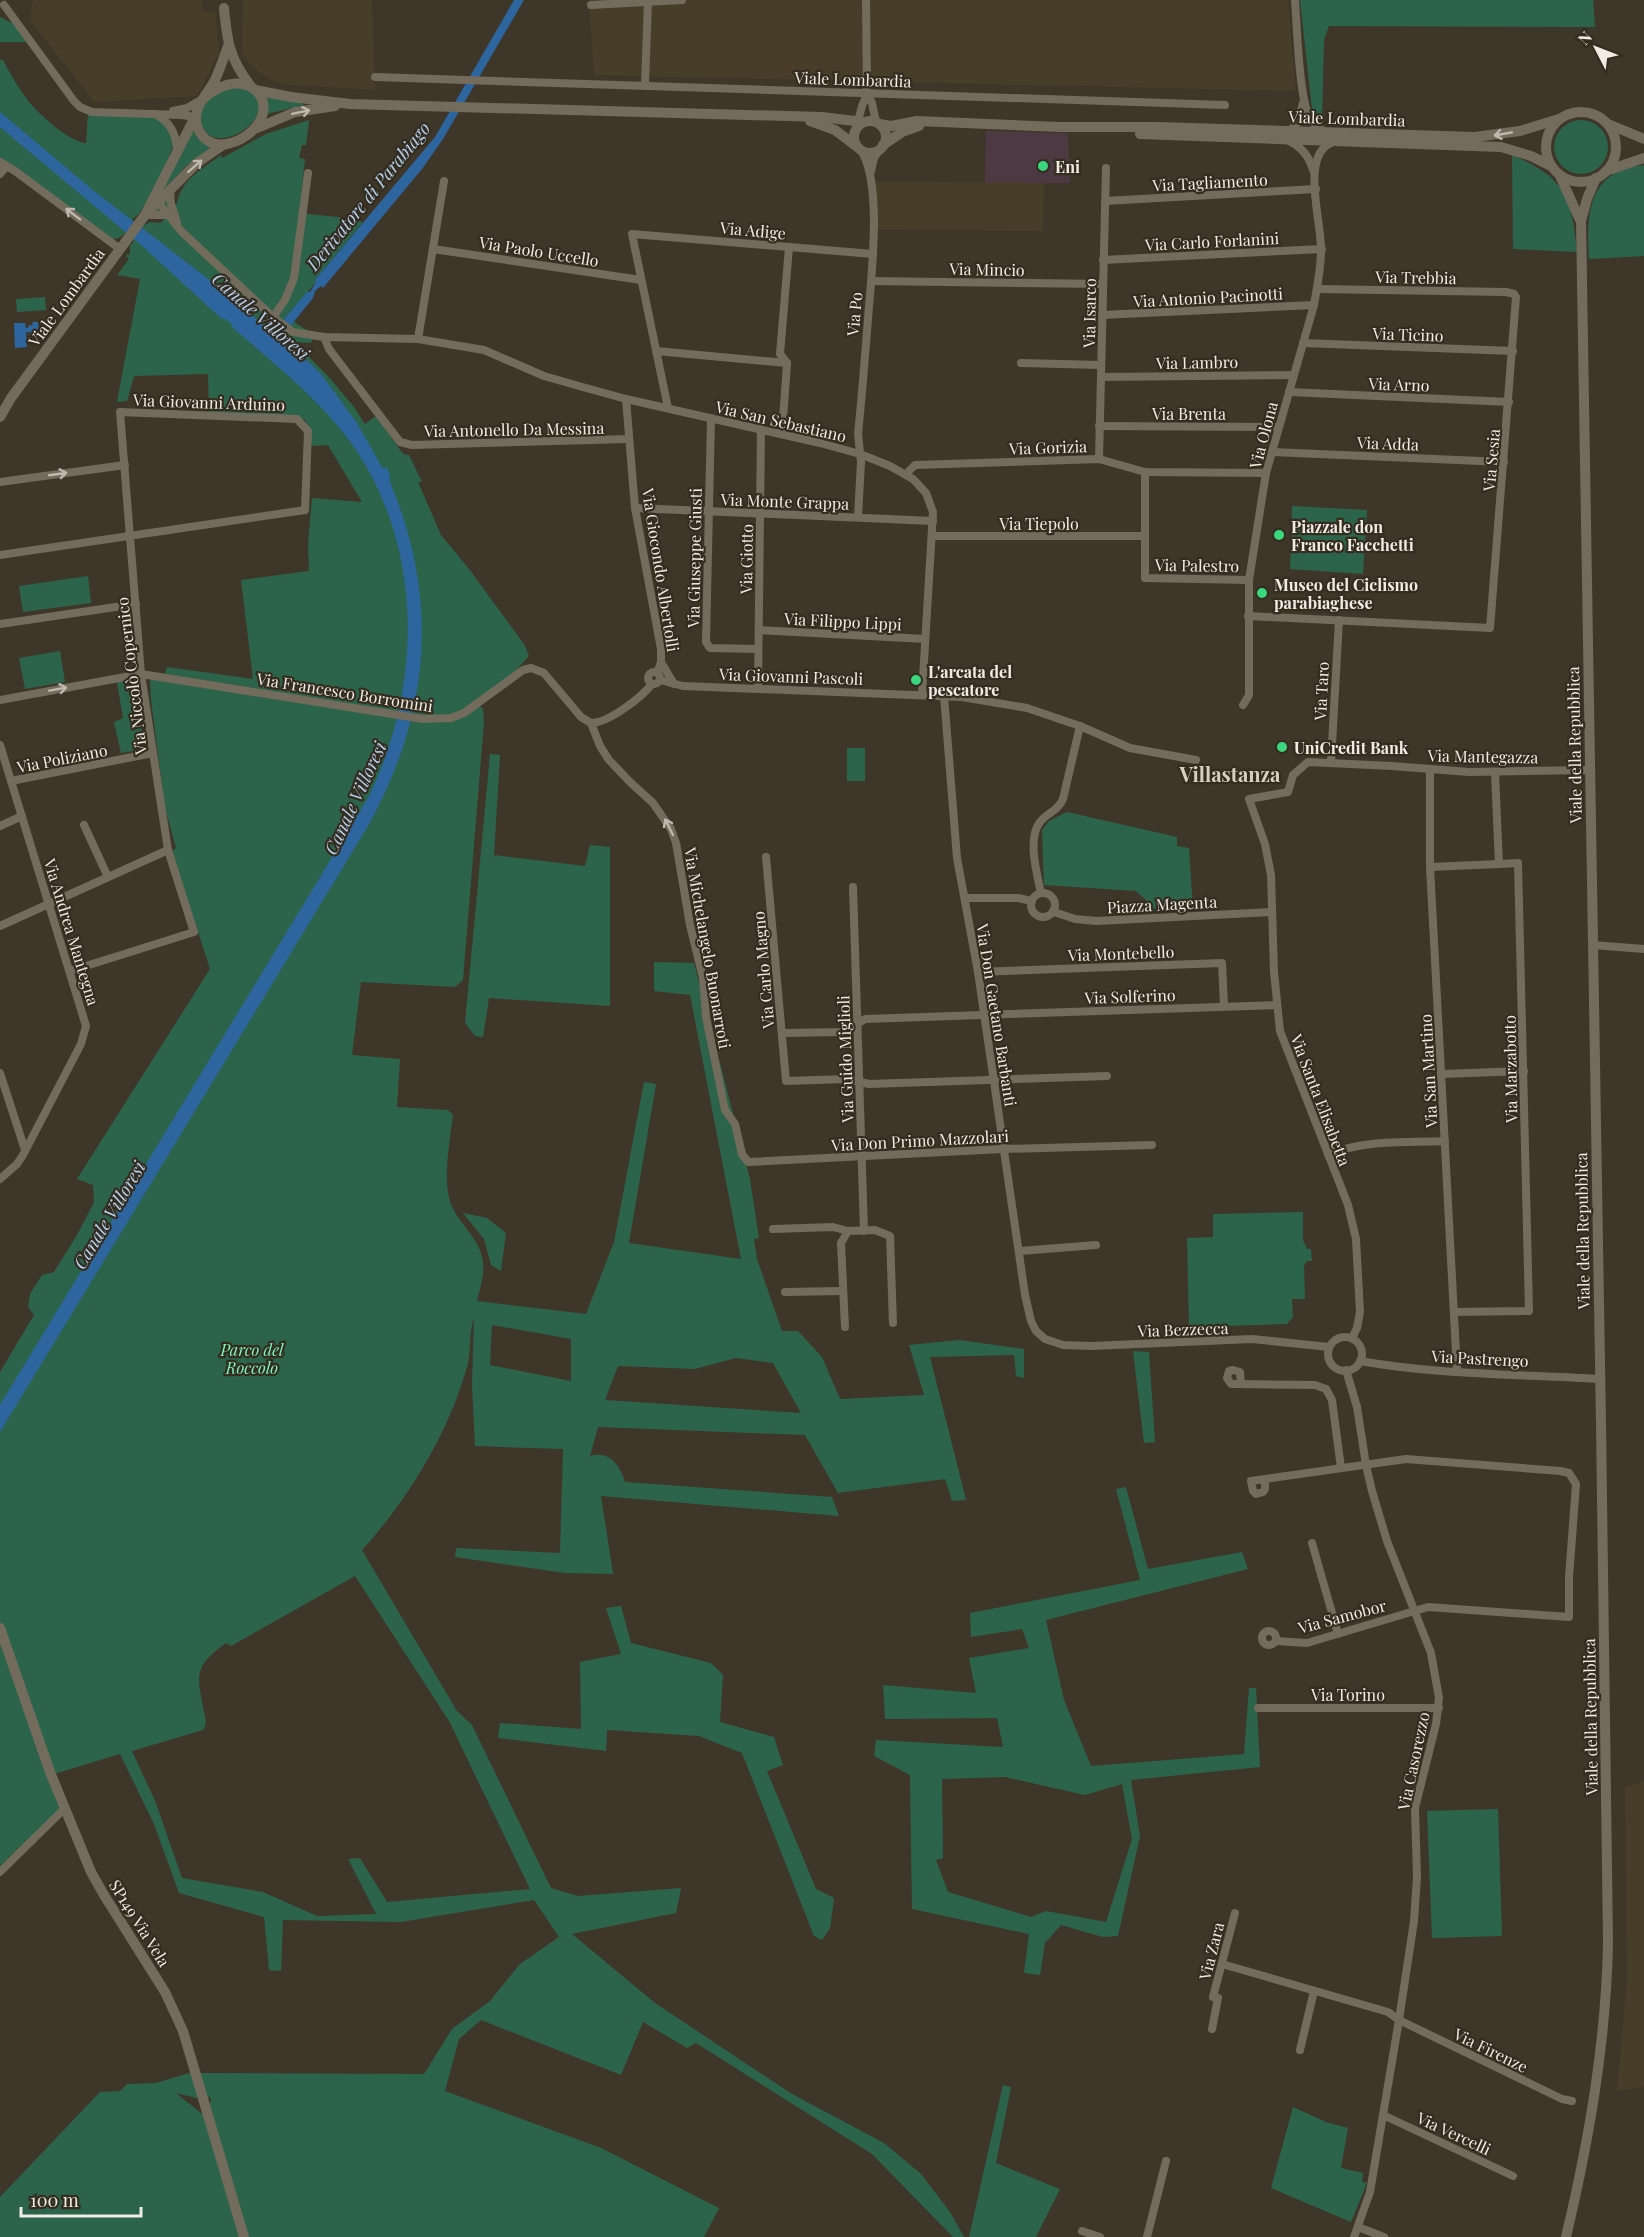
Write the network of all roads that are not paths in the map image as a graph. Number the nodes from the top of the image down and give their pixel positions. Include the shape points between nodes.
1 (682, 0) edge
2 (866, 0) edge
3 (1295, 0) edge
4 (648, 2) junction
5 (4, 5) dead end
6 (591, 5) dead end
7 (224, 8) dead end
8 (228, 46) junction
9 (375, 77) dead end
10 (645, 85) junction
11 (253, 88) junction
12 (867, 94) junction
13 (1304, 96) junction
14 (204, 99) junction
15 (350, 104) junction
16 (1225, 105) dead end
17 (151, 113) junction
18 (195, 117) junction
19 (795, 118) junction
20 (1559, 119) junction
21 (877, 123) junction
22 (937, 123) junction
23 (1608, 124) junction
24 (859, 125) junction
25 (254, 129) junction
26 (1286, 135) junction
27 (1332, 137) junction
28 (1644, 139) edge
29 (223, 145) junction
30 (882, 147) junction
31 (859, 149) junction
32 (177, 150) junction
33 (1644, 158) edge
34 (3, 164) edge
35 (1551, 166) junction
36 (1106, 168) dead end
37 (1606, 171) junction
38 (308, 173) dead end
39 (0, 174) edge
40 (1314, 174) junction
41 (871, 175) junction
42 (1560, 176) junction
43 (1596, 178) junction
44 (444, 181) dead end
45 (1316, 189) junction
46 (157, 190) junction
47 (170, 190) junction
48 (1105, 201) junction
49 (159, 202) junction
50 (168, 215) junction
51 (142, 218) junction
52 (1581, 221) junction
53 (181, 231) junction
54 (789, 247) junction
55 (120, 249) junction
56 (433, 249) junction
57 (1322, 249) junction
58 (873, 254) junction
59 (1104, 260) junction
60 (641, 280) junction
61 (871, 281) junction
62 (1103, 284) junction
63 (1317, 289) junction
64 (1514, 294) joint
65 (1314, 305) junction
66 (1102, 315) junction
67 (273, 317) junction
68 (324, 337) junction
69 (418, 339) junction
70 (1303, 343) junction
71 (656, 351) junction
72 (1513, 351) junction
73 (786, 363) junction
74 (1021, 363) dead end
75 (1101, 365) junction
76 (1294, 375) junction
77 (1101, 377) junction
78 (1289, 393) junction
79 (11, 398) junction
80 (626, 399) junction
81 (1509, 402) junction
82 (0, 406) edge
83 (668, 408) junction
84 (120, 412) joint
85 (0, 417) edge
86 (711, 418) junction
87 (1099, 426) junction
88 (1278, 427) junction
89 (761, 429) junction
90 (783, 434) junction
91 (629, 439) junction
92 (1272, 452) junction
93 (860, 454) junction
94 (1098, 459) junction
95 (1504, 462) junction
96 (125, 465) junction
97 (1145, 472) junction
98 (1266, 473) junction
99 (906, 474) junction
100 (0, 482) edge
101 (635, 508) junction
102 (709, 511) junction
103 (760, 513) junction
104 (858, 517) junction
105 (933, 520) junction
106 (130, 536) junction
107 (932, 536) junction
108 (1145, 536) junction
109 (0, 555) edge
110 (1250, 580) junction
111 (136, 604) junction
112 (1248, 616) junction
113 (1339, 620) junction
114 (0, 624) edge
115 (759, 630) junction
116 (926, 639) junction
117 (758, 649) junction
118 (661, 662) junction
119 (531, 668) joint
120 (141, 674) junction
121 (656, 679) junction
122 (674, 684) junction
123 (758, 689) junction
124 (922, 695) junction
125 (944, 696) junction
126 (0, 700) edge
127 (1243, 705) dead end
128 (591, 723) junction
129 (1080, 726) junction
130 (0, 745) edge
131 (153, 753) junction
132 (1196, 760) dead end
133 (1331, 762) junction
134 (1430, 769) junction
135 (1590, 770) junction
136 (1495, 772) junction
137 (11, 781) junction
138 (1249, 799) joint
139 (22, 816) junction
140 (84, 825) dead end
141 (0, 826) edge
142 (168, 850) junction
143 (766, 857) dead end
144 (1499, 864) junction
145 (1430, 867) junction
146 (108, 877) junction
147 (853, 887) dead end
148 (1041, 893) junction
149 (966, 898) junction
150 (1032, 901) junction
151 (49, 904) junction
152 (1054, 912) junction
153 (1272, 912) junction
154 (0, 926) edge
155 (1593, 945) junction
156 (1644, 949) edge
157 (70, 971) junction
158 (978, 972) junction
159 (1277, 1005) junction
160 (1224, 1006) junction
161 (983, 1015) junction
162 (858, 1023) junction
163 (782, 1033) junction
164 (1524, 1071) junction
165 (0, 1073) edge
166 (1442, 1074) junction
167 (1107, 1076) dead end
168 (994, 1078) junction
169 (859, 1082) junction
170 (725, 1110) joint
171 (1445, 1141) junction
172 (1152, 1145) dead end
173 (1004, 1149) junction
174 (25, 1150) junction
175 (1328, 1155) junction
176 (862, 1157) junction
177 (0, 1179) edge
178 (773, 1229) dead end
179 (848, 1231) junction
180 (864, 1231) junction
181 (1096, 1245) dead end
182 (1020, 1251) junction
183 (843, 1291) junction
184 (785, 1292) dead end
185 (1454, 1312) junction
186 (893, 1323) dead end
187 (845, 1326) dead end
188 (1040, 1335) joint
189 (1352, 1338) junction
190 (1329, 1347) junction
191 (1360, 1361) junction
192 (1346, 1370) junction
193 (1457, 1371) junction
194 (1600, 1378) junction
195 (1241, 1384) dead end
196 (1365, 1465) junction
197 (1341, 1468) junction
198 (1265, 1479) dead end
199 (1312, 1543) dead end
200 (1415, 1611) junction
201 (0, 1628) edge
202 (1338, 1634) junction
203 (1276, 1641) dead end
204 (1258, 1708) dead end
205 (1439, 1708) junction
206 (64, 1809) junction
207 (0, 1872) edge
208 (1235, 1913) dead end
209 (1222, 1964) junction
210 (1314, 1991) junction
211 (1399, 2020) junction
212 (1212, 2029) dead end
213 (1300, 2050) dead end
214 (1572, 2101) dead end
215 (1383, 2115) junction
216 (1166, 2161) dead end
217 (1513, 2176) dead end
218 (1358, 2227) junction
219 (1082, 2231) dead end
220 (244, 2237) edge
221 (1100, 2237) edge
222 (1147, 2237) edge
223 (1354, 2237) edge
224 (1384, 2237) edge
225 (1566, 2237) edge

1 - 4 street
2 - 12 street
3 - 13 street
4 - 6 street
4 - 10 street
5 - 17 street via 80,107 92,112
7 - 8 main road
8 - 11 main road via 236,66
8 - 14 main road
9 - 10 street, Viale Lombardia
10 - 12 street, Viale Lombardia
11 - 14 main road, Viale Lombardia via 240,82 228,84
11 - 15 main road, Viale Lombardia
11 - 25 main road via 264,111
12 - 16 street, Viale Lombardia
12 - 21 street
12 - 24 street
13 - 26 street via 1300,118
13 - 27 street via 1310,119
14 - 17 street via 179,110
14 - 18 main road, Viale Lombardia
15 - 19 main road, Viale Lombardia
25 -> 15 main road, Viale Lombardia via 295,112
17 - 18 street
17 - 32 street via 171,125
18 - 29 main road via 202,136
18 - 32 main road, Viale Lombardia
19 - 24 main road, Viale Lombardia via 822,117
19 - 31 main road, Viale Lombardia via 835,130
20 - 23 main road via 1584,112 1597,115
20 -> 27 main road, Viale Lombardia via 1520,131 1474,137
20 - 35 main road via 1546,141
21 - 22 main road, Viale Lombardia
21 - 24 main road, Viale Lombardia
21 - 30 main road via 885,131
22 - 26 main road, Viale Lombardia via 1155,134
22 - 30 main road, Viale Lombardia via 909,128
23 - 28 main road
23 - 37 main road via 1616,148
24 - 31 main road via 854,138
25 - 29 main road, Viale Lombardia via 240,140
26 - 27 main road, Viale Lombardia
26 - 40 street, Via Olona via 1310,160
27 - 35 main road, Viale Lombardia via 1501,147
27 - 40 street, Via Olona via 1321,149
47 -> 29 main road, Viale Lombardia via 196,163
30 - 31 main road via 871,153
30 - 41 street, Via Po via 874,158
31 - 41 street, Via Po
32 - 46 main road, Viale Lombardia
33 - 37 main road
34 - 39 street
55 -> 34 street
35 - 42 main road
36 - 48 street, Via Isarco
37 - 43 main road
38 - 67 street via 294,278
40 - 45 street, Via Olona
41 - 58 street, Via Po
42 - 43 main road via 1578,182
42 - 52 main road
43 - 52 main road
44 - 56 street
45 - 48 street, Via Tagliamento
45 - 57 street, Via Olona
46 - 49 street, Via San Sebastiano
46 - 51 main road, Viale Lombardia
47 - 49 main road, Viale Lombardia
47 - 53 street, Via San Sebastiano
48 - 59 street, Via Isarco
49 - 50 street, Via San Sebastiano
49 - 51 main road, Viale Lombardia
50 - 51 street
50 - 53 street, Via San Sebastiano
51 - 55 main road, Viale Lombardia
52 - 135 main road, Viale della Repubblica
53 - 67 street, Via San Sebastiano
54 - 58 street, Via Adige
54 - 60 street, Via Adige via 632,234
54 - 73 street via 780,354
55 - 79 main road, Viale Lombardia
56 - 60 street, Via Paolo Uccello
56 - 69 street
57 - 59 street, Via Carlo Forlanini
57 - 63 street, Via Olona
58 - 61 street, Via Po
59 - 62 street, Via Isarco
60 - 71 street
61 - 62 street, Via Mincio
61 - 93 street, Via Po via 858,434
62 - 66 street, Via Isarco
63 - 64 street, Via Trebbia
63 - 65 street, Via Olona
64 - 72 street, Via Sesia via 1517,301
65 - 66 street, Via Antonio Pacinotti
65 - 70 street, Via Olona
66 - 75 street, Via Isarco
67 - 68 street, Via San Sebastiano via 288,329
68 - 69 street, Via San Sebastiano
68 - 91 street, Via Antonello Da Messina via 400,442 412,445
69 - 80 street, Via San Sebastiano via 484,350 544,376
70 - 72 street, Via Ticino
70 - 76 street, Via Olona
71 - 73 street
71 - 83 street
72 - 81 street, Via Sesia
73 - 90 street
74 - 75 street
75 - 77 street, Via Isarco
76 - 77 street, Via Lambro
76 - 78 street, Via Olona
77 - 87 street, Via Isarco
78 - 81 street, Via Arno
78 - 88 street, Via Olona
79 - 82 main road, Viale Lombardia
79 - 85 main road, Viale Lombardia
80 - 83 street, Via San Sebastiano
80 - 91 street, Via Giocondo Albertolli
81 - 95 street, Via Sesia
83 - 86 street, Via San Sebastiano
84 - 96 street, Via Niccolò Copernico
84 - 106 street, Via Giovanni Arduino via 297,418 308,431 306,510
86 - 89 street, Via San Sebastiano
86 - 102 street, Via Giuseppe Giusti
87 - 88 street, Via Brenta
87 - 94 street, Via Isarco
88 - 92 street, Via Olona
89 - 90 street, Via San Sebastiano
89 - 103 street, Via Giotto
90 - 93 street, Via San Sebastiano
91 - 101 street, Via Giocondo Albertolli
92 - 95 street, Via Adda
92 - 98 street, Via Olona
93 - 99 street, Via San Sebastiano
93 - 104 street, Via Po
94 - 97 street, Via Gorizia
94 - 99 street, Via Gorizia via 915,465
95 - 113 street, Via Sesia via 1490,628
100 -> 96 street
96 - 106 street, Via Niccolò Copernico
97 - 98 street, Via Gorizia
97 - 108 street
98 - 110 street, Via Olona
99 - 105 street, Via San Sebastiano via 926,493
101 - 102 street, Via Monte Grappa
101 - 118 street, Via Giocondo Albertolli
102 - 103 street, Via Monte Grappa
102 - 117 street, Via Giuseppe Giusti via 706,642 710,648
103 - 104 street, Via Monte Grappa
103 - 115 street, Via Giotto
104 - 105 street, Via Monte Grappa
105 - 107 street, Via San Sebastiano
106 - 109 street
106 - 111 street, Via Niccolò Copernico
107 - 108 street, Via Tiepolo
107 - 116 street, Via San Sebastiano
108 - 110 street, Via Palestro via 1145,578
110 - 112 street, Via Olona
111 - 114 street
111 - 120 street, Via Niccolò Copernico
112 - 113 street
112 - 127 street, Via Olona via 1249,695
113 - 133 street, Via Taro
115 - 116 street, Via Filippo Lippi
115 - 117 street, Via Giotto
116 - 124 street, Via San Sebastiano
117 - 123 street, Via Giotto
118 - 121 street, Via Giocondo Albertolli
118 - 122 street
119 - 120 street, Via Francesco Borromini via 516,674 464,712 451,718 423,719
119 - 128 street, Via Michelangelo Buonarroti via 544,673 580,717
126 -> 120 street, Via Francesco Borromini
120 - 131 street, Via Niccolò Copernico
121 - 122 street, Via Giovanni Pascoli
121 - 128 street via 605,720
122 - 123 street, Via Giovanni Pascoli
123 - 124 street, Via Giovanni Pascoli
124 - 125 street
125 - 129 street via 1027,708
125 - 149 street, Via Don Gaetano Barbanti via 957,858
170 -> 128 street, Via Michelangelo Buonarroti via 676,843 653,803 609,760
129 - 132 street via 1130,748
129 - 148 street via 1064,799 1035,831 1035,865
130 - 137 street, Via Andrea Mantegna
131 - 137 street, Via Poliziano
131 - 142 street, Via Niccolò Copernico
133 - 134 street, Via Mantegazza
133 - 138 street, Via Mantegazza via 1308,762 1293,775 1288,792
134 - 136 street, Via Mantegazza
134 - 145 street, Via San Martino
135 - 136 street, Via Mantegazza
135 - 155 main road, Viale della Repubblica
136 - 144 street
137 - 139 street, Via Andrea Mantegna
138 - 153 street, Via Santa Elisabetta via 1265,844
139 - 141 street
139 - 151 street, Via Andrea Mantegna
140 - 146 street
142 - 146 street
142 - 157 street, Via Niccolò Copernico via 194,932
143 - 163 street, Via Carlo Magno
144 - 145 street
144 - 164 street, Via Marzabotto via 1518,863
145 - 166 street, Via San Martino
146 - 151 street
147 - 162 street, Via Guido Miglioli
148 - 150 street
148 - 152 street via 1055,900
149 - 150 street
149 - 158 street, Via Don Gaetano Barbanti
150 - 152 street, Piazza Magenta via 1032,911 1039,917 1049,917
151 - 154 street
151 - 157 street, Via Andrea Mantegna
152 - 153 street, Piazza Magenta via 1097,921
153 - 159 street, Via Santa Elisabetta
155 - 156 street
155 - 194 main road, Viale della Repubblica
157 - 174 street, Via Andrea Mantegna via 85,1032
158 - 160 street, Via Montebello via 1222,963
158 - 161 street, Via Don Gaetano Barbanti
159 - 160 street, Via Solferino
159 - 175 street, Via Santa Elisabetta via 1280,1031
160 - 161 street, Via Solferino
161 - 162 street, Via Solferino via 865,1019
161 - 168 street, Via Don Gaetano Barbanti
162 - 163 street, Via Solferino via 845,1032
162 - 169 street, Via Guido Miglioli
163 - 169 street, Via Carlo Magno via 786,1081
164 - 166 street
164 - 185 street, Via Marzabotto via 1529,1311
165 - 174 street
166 - 171 street, Via San Martino
167 - 168 street
168 - 169 street
168 - 173 street, Via Don Gaetano Barbanti
169 - 176 street, Via Guido Miglioli
170 - 176 street, Via Don Primo Mazzolari via 735,1124 742,1154 748,1162
171 - 175 street via 1352,1145
171 - 185 street, Via San Martino
172 - 173 street, Via Don Primo Mazzolari
173 - 176 street, Via Don Primo Mazzolari
173 - 182 street, Via Don Gaetano Barbanti
174 - 177 street, Via Andrea Mantegna via 17,1164
175 - 189 street, Via Santa Elisabetta via 1348,1205 1356,1239 1360,1312
176 - 180 street, Via Guido Miglioli
178 - 179 street via 833,1227
179 - 180 street
179 - 183 street via 841,1243
180 - 186 street via 875,1230 890,1236
181 - 182 street
182 - 188 street, Via Don Gaetano Barbanti via 1029,1316
183 - 184 street
183 - 187 street
185 - 193 street, Via San Martino
188 - 190 street, Via Bezzecca via 1056,1344 1077,1346 1252,1339
189 - 190 street via 1341,1337
189 - 191 street via 1361,1350
190 - 192 street via 1331,1364
191 - 192 street
191 - 193 street, Via Pastrengo
192 - 196 street, Via Casorezzo via 1357,1407
193 - 194 street, Via Pastrengo
194 - 225 main road, Viale della Repubblica via 1607,1958 1596,2091
195 - 197 street via 1316,1385 1326,1389 1332,1400
196 - 197 street
196 - 200 street, Via Casorezzo via 1387,1541
196 - 200 street, Via Samobor via 1407,1459 1560,1471 1569,1473 1576,1484 1569,1617 1432,1607
197 - 198 street
199 - 202 street
200 - 202 street, Via Samobor
200 - 205 street, Via Casorezzo via 1434,1661
201 - 206 main road, SP149 Via Vela
202 - 203 street, Via Samobor via 1307,1643
204 - 205 street, Via Torino
205 - 211 street, Via Casorezzo via 1415,1808 1414,1921
206 - 207 street
206 - 220 main road, SP149 Via Vela via 97,1884 178,2019
208 - 209 street, Via Zara
209 - 210 street, Via Firenze
209 - 212 street, Via Zara via 1213,1997 1218,1998
210 - 211 street, Via Firenze via 1388,2012
210 - 213 street
211 - 214 street, Via Firenze
211 - 215 street, Via Casorezzo
215 - 217 street, Via Vercelli
215 - 218 street, Via Casorezzo via 1370,2192
216 - 222 street
218 - 223 street, Via Casorezzo
218 - 224 street
219 - 221 street

